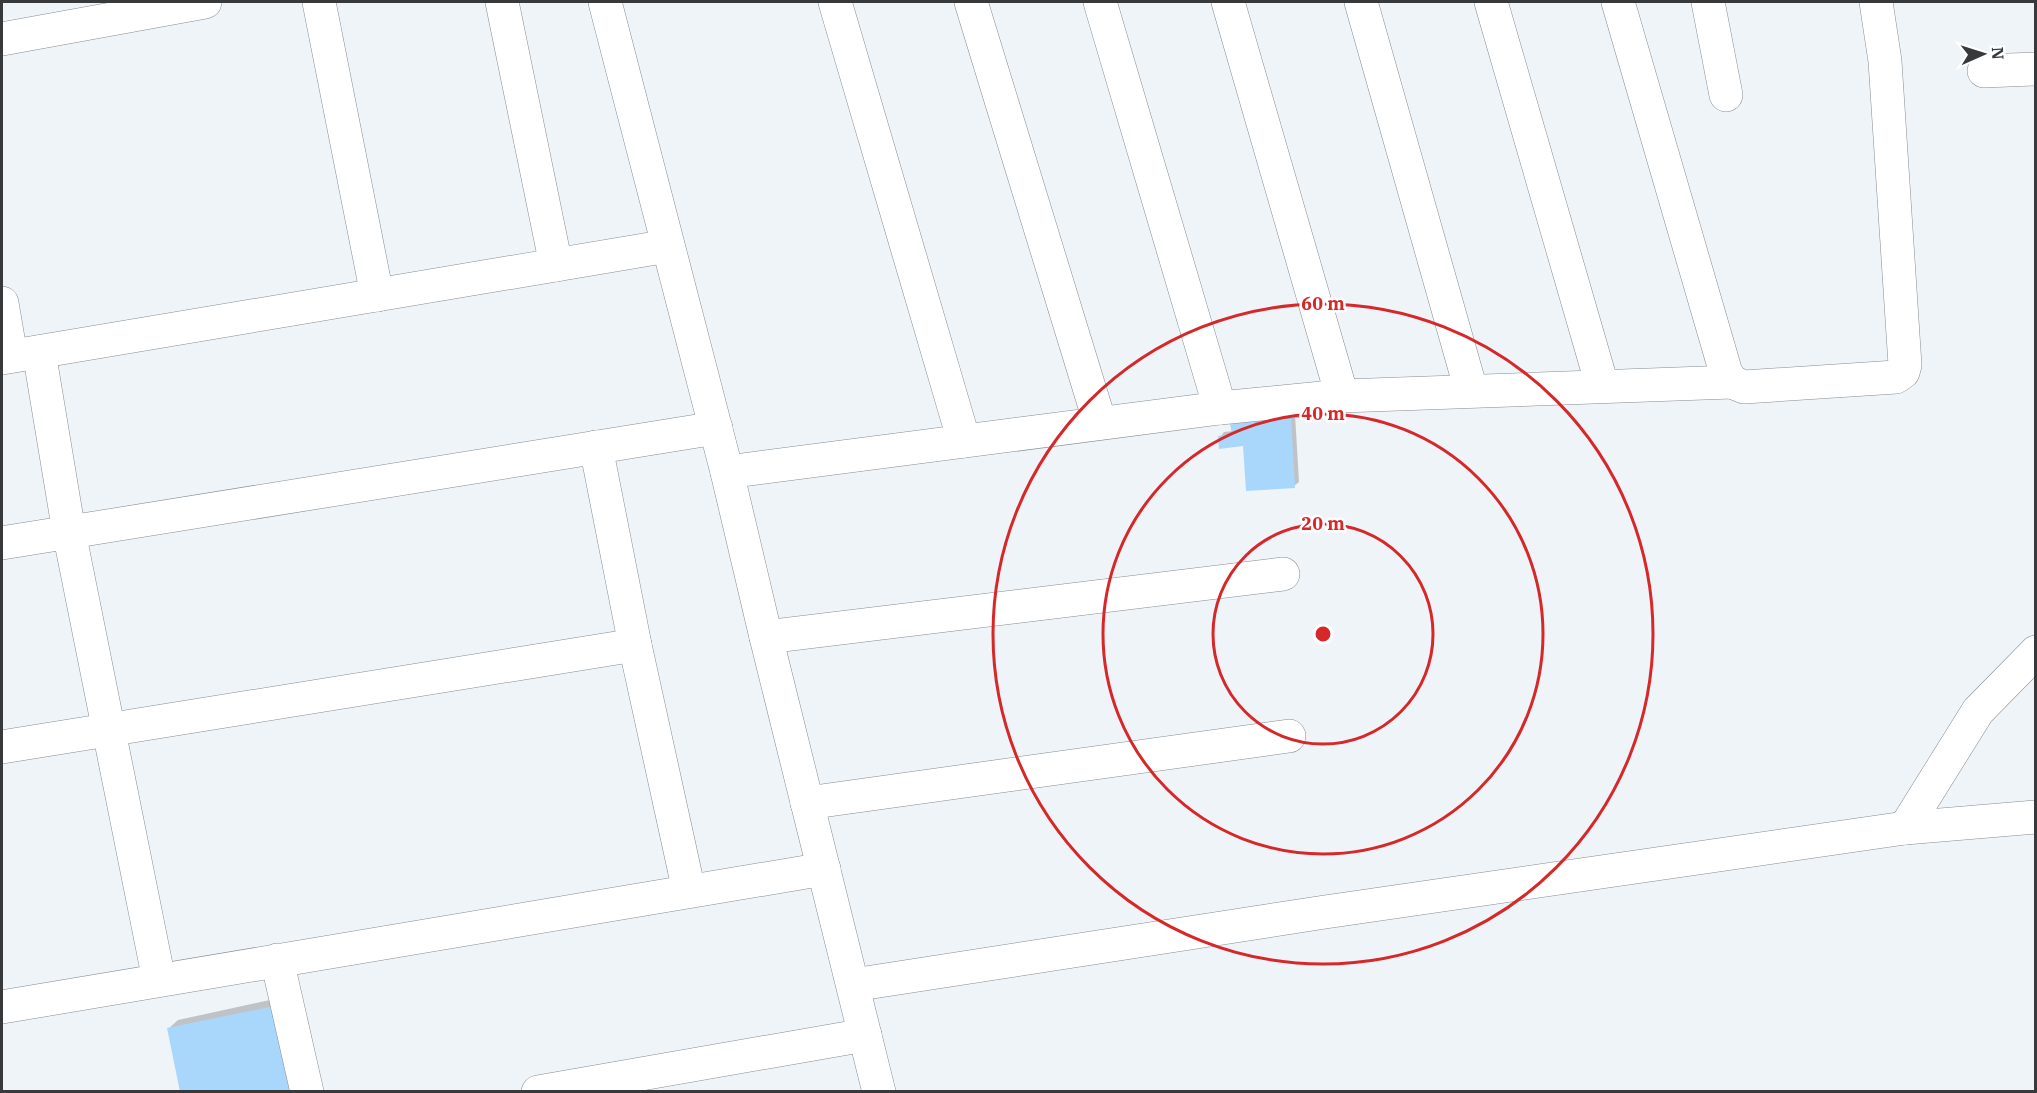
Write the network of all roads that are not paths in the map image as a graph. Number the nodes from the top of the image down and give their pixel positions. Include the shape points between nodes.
1 (205, 2) edge
2 (319, 2) edge
3 (502, 2) edge
4 (605, 2) edge
5 (835, 2) edge
6 (971, 2) edge
7 (1100, 2) edge
8 (1228, 2) edge
9 (1361, 2) edge
10 (1491, 2) edge
11 (1618, 2) edge
12 (1708, 2) edge
13 (1876, 2) edge
14 (2, 39) edge
15 (2036, 69) edge
16 (1984, 71) dead end
17 (1726, 95) dead end
18 (668, 246) junction
19 (556, 265) junction
20 (377, 295) junction
21 (2, 303) edge
22 (17, 355) edge
23 (1732, 382) junction
24 (1602, 385) junction
25 (1471, 390) junction
26 (1342, 396) junction
27 (1220, 408) junction
28 (1100, 423) junction
29 (716, 428) junction
30 (964, 441) junction
31 (596, 447) junction
32 (727, 472) junction
33 (69, 532) junction
34 (2, 543) edge
35 (1283, 574) dead end
36 (766, 637) junction
37 (635, 645) junction
38 (2036, 652) edge
39 (108, 730) junction
40 (1289, 736) dead end
41 (2, 747) edge
42 (807, 803) junction
43 (2036, 817) edge
44 (1905, 828) junction
45 (824, 869) junction
46 (689, 891) junction
47 (277, 960) junction
48 (159, 980) junction
49 (853, 985) junction
50 (2, 1007) edge
51 (865, 1035) junction
52 (307, 1092) edge
53 (538, 1092) edge
54 (879, 1092) edge

1 - 14 street
2 - 20 street
3 - 19 street
4 - 18 street
5 - 30 street
6 - 28 street
7 - 27 street
8 - 26 street
9 - 25 street
10 - 24 street
11 - 23 street via 1726,373
12 - 17 street
13 - 23 street via 1886,73 1903,372 1896,376 1744,387
15 - 16 street
18 - 19 street
18 - 29 street
19 - 20 street
20 - 22 street
21 - 22 street
22 - 33 street
23 - 24 street
24 - 25 street
25 - 26 street
26 - 27 street
27 - 28 street
28 - 30 street
29 - 31 street
29 - 32 street
30 - 32 street
31 - 33 street
31 - 37 street
32 - 36 street
33 - 34 street
33 - 39 street
35 - 36 street
36 - 42 street
37 - 39 street
37 - 46 street
38 - 44 street via 1978,711
39 - 41 street
39 - 48 street
40 - 42 street
42 - 45 street
43 - 44 street
44 - 49 street
45 - 46 street
45 - 49 street
46 - 47 street
47 - 48 street
47 - 52 street
48 - 50 street
49 - 51 street
51 - 53 street
51 - 54 street

